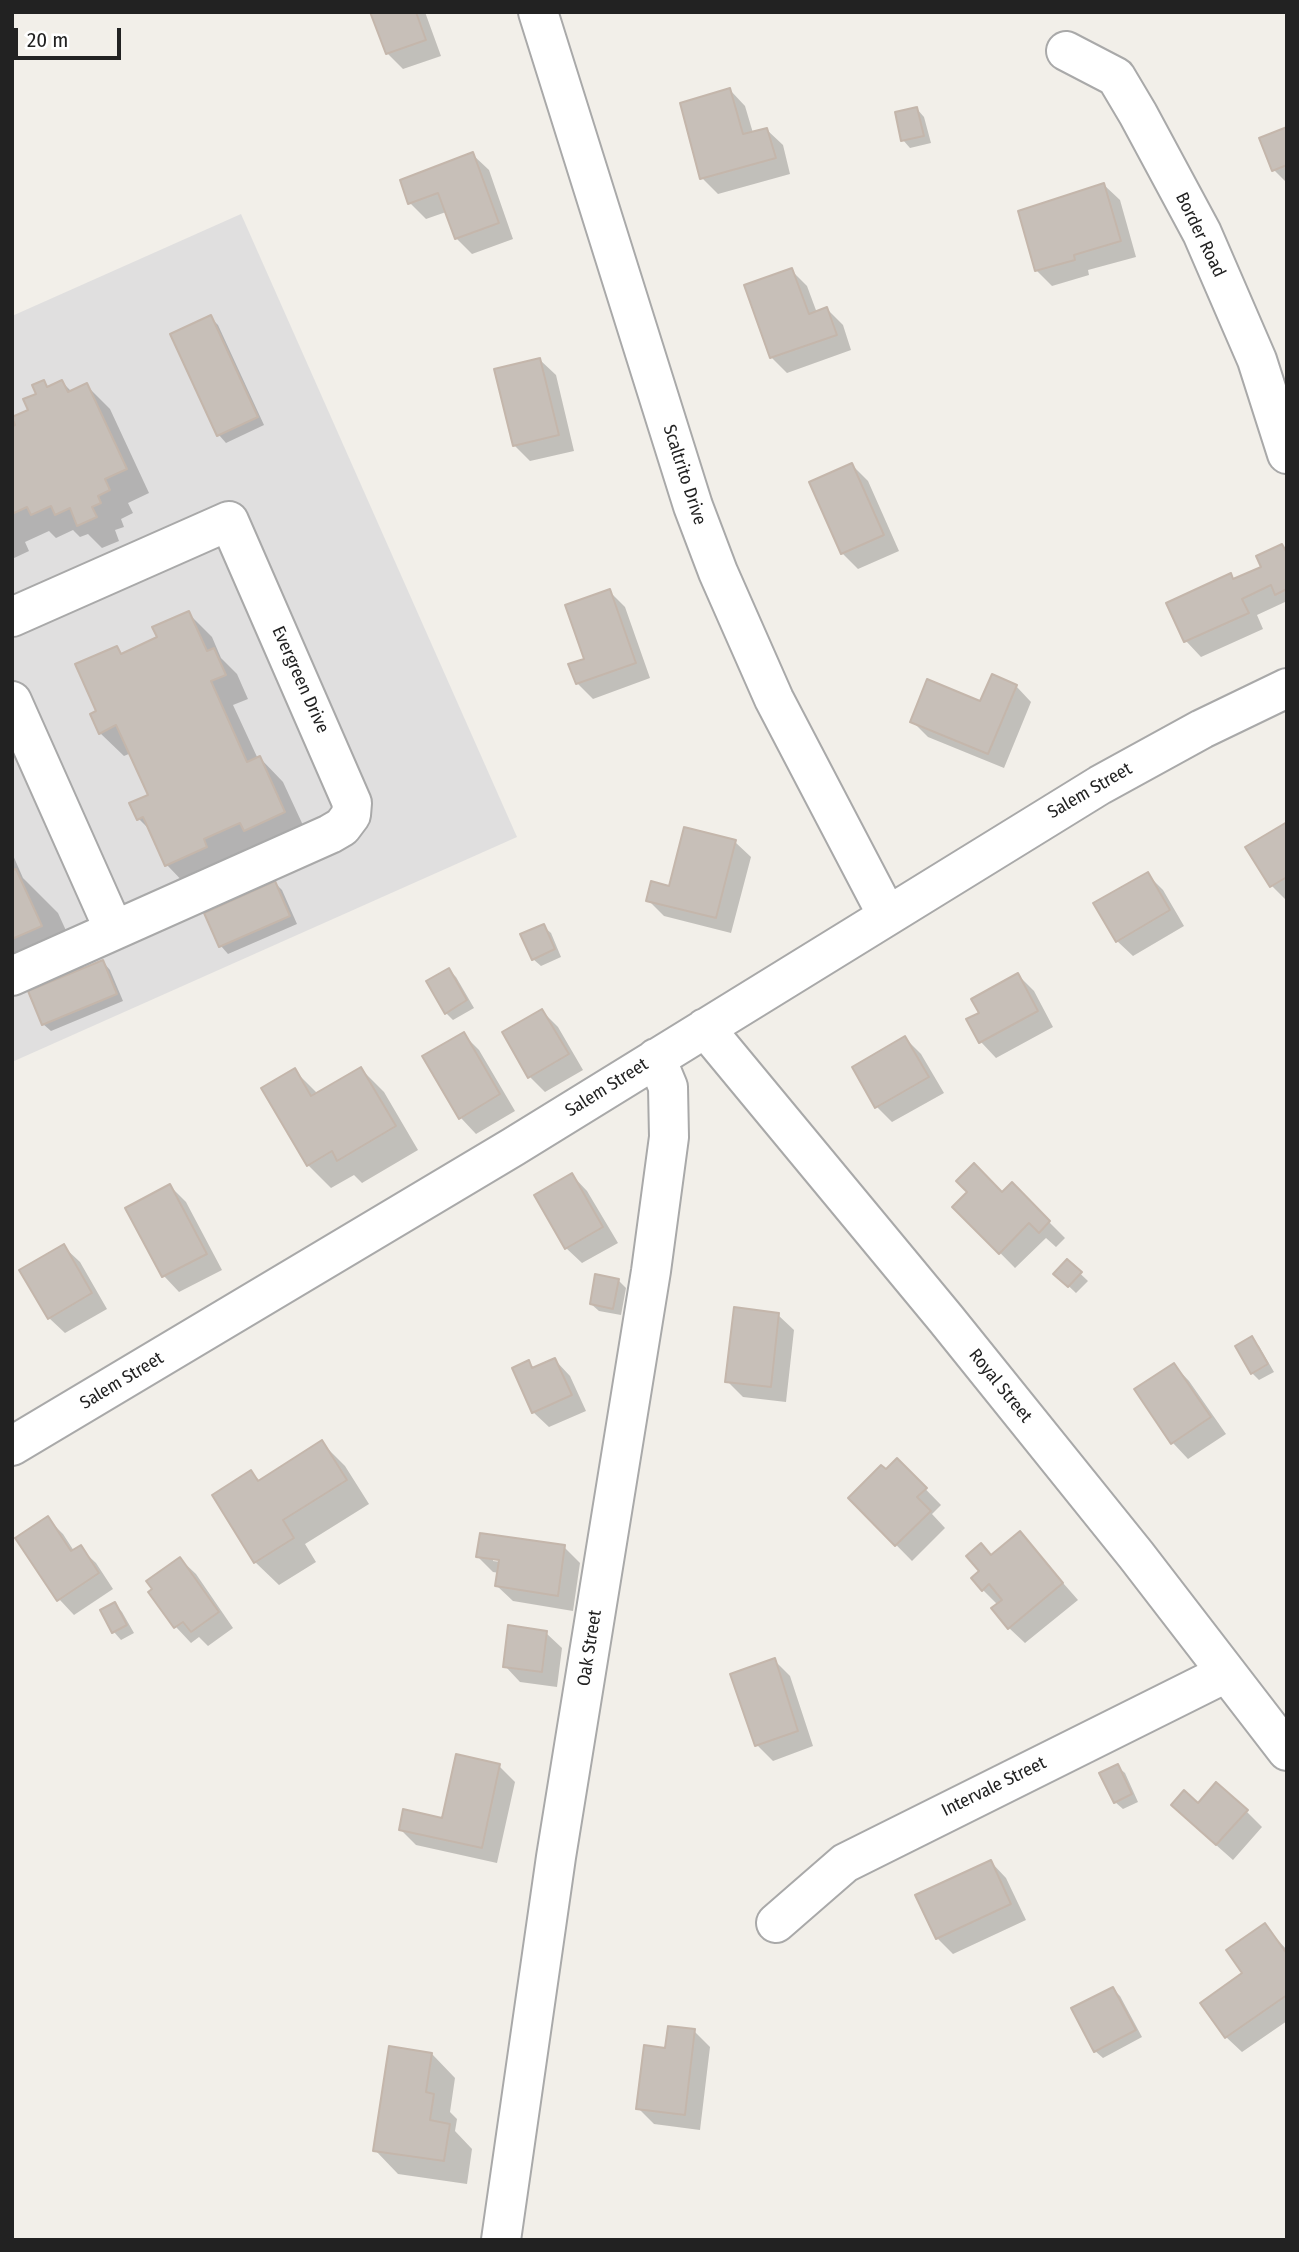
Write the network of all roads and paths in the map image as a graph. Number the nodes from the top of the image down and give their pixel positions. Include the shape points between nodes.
1 (538, 12) edge
2 (1066, 51) dead end
3 (1287, 454) edge
4 (12, 617) edge
5 (1287, 688) edge
6 (12, 701) edge
7 (887, 915) junction
8 (114, 930) junction
9 (12, 976) edge
10 (705, 1028) junction
11 (656, 1058) junction
12 (12, 1446) edge
13 (1226, 1673) junction
14 (1287, 1751) edge
15 (776, 1923) dead end
16 (501, 2240) edge

1 - 7 street, Scaltrito Drive via 714,561 775,699
2 - 3 street, Border Road via 1116,77 1138,114 1202,233 1257,360
4 - 8 street, Evergreen Drive via 229,520 352,803 351,815 330,834
5 - 7 street, Salem Street via 1079,797
6 - 8 street
7 - 10 street, Salem Street
8 - 9 street, Evergreen Drive
10 - 11 street, Salem Street
10 - 13 street, Royal Street via 955,1330
11 - 12 street, Salem Street
11 - 16 street, Oak Street via 668,1087 669,1137
13 - 14 street, Royal Street
13 - 15 street, Intervale Street via 857,1856

